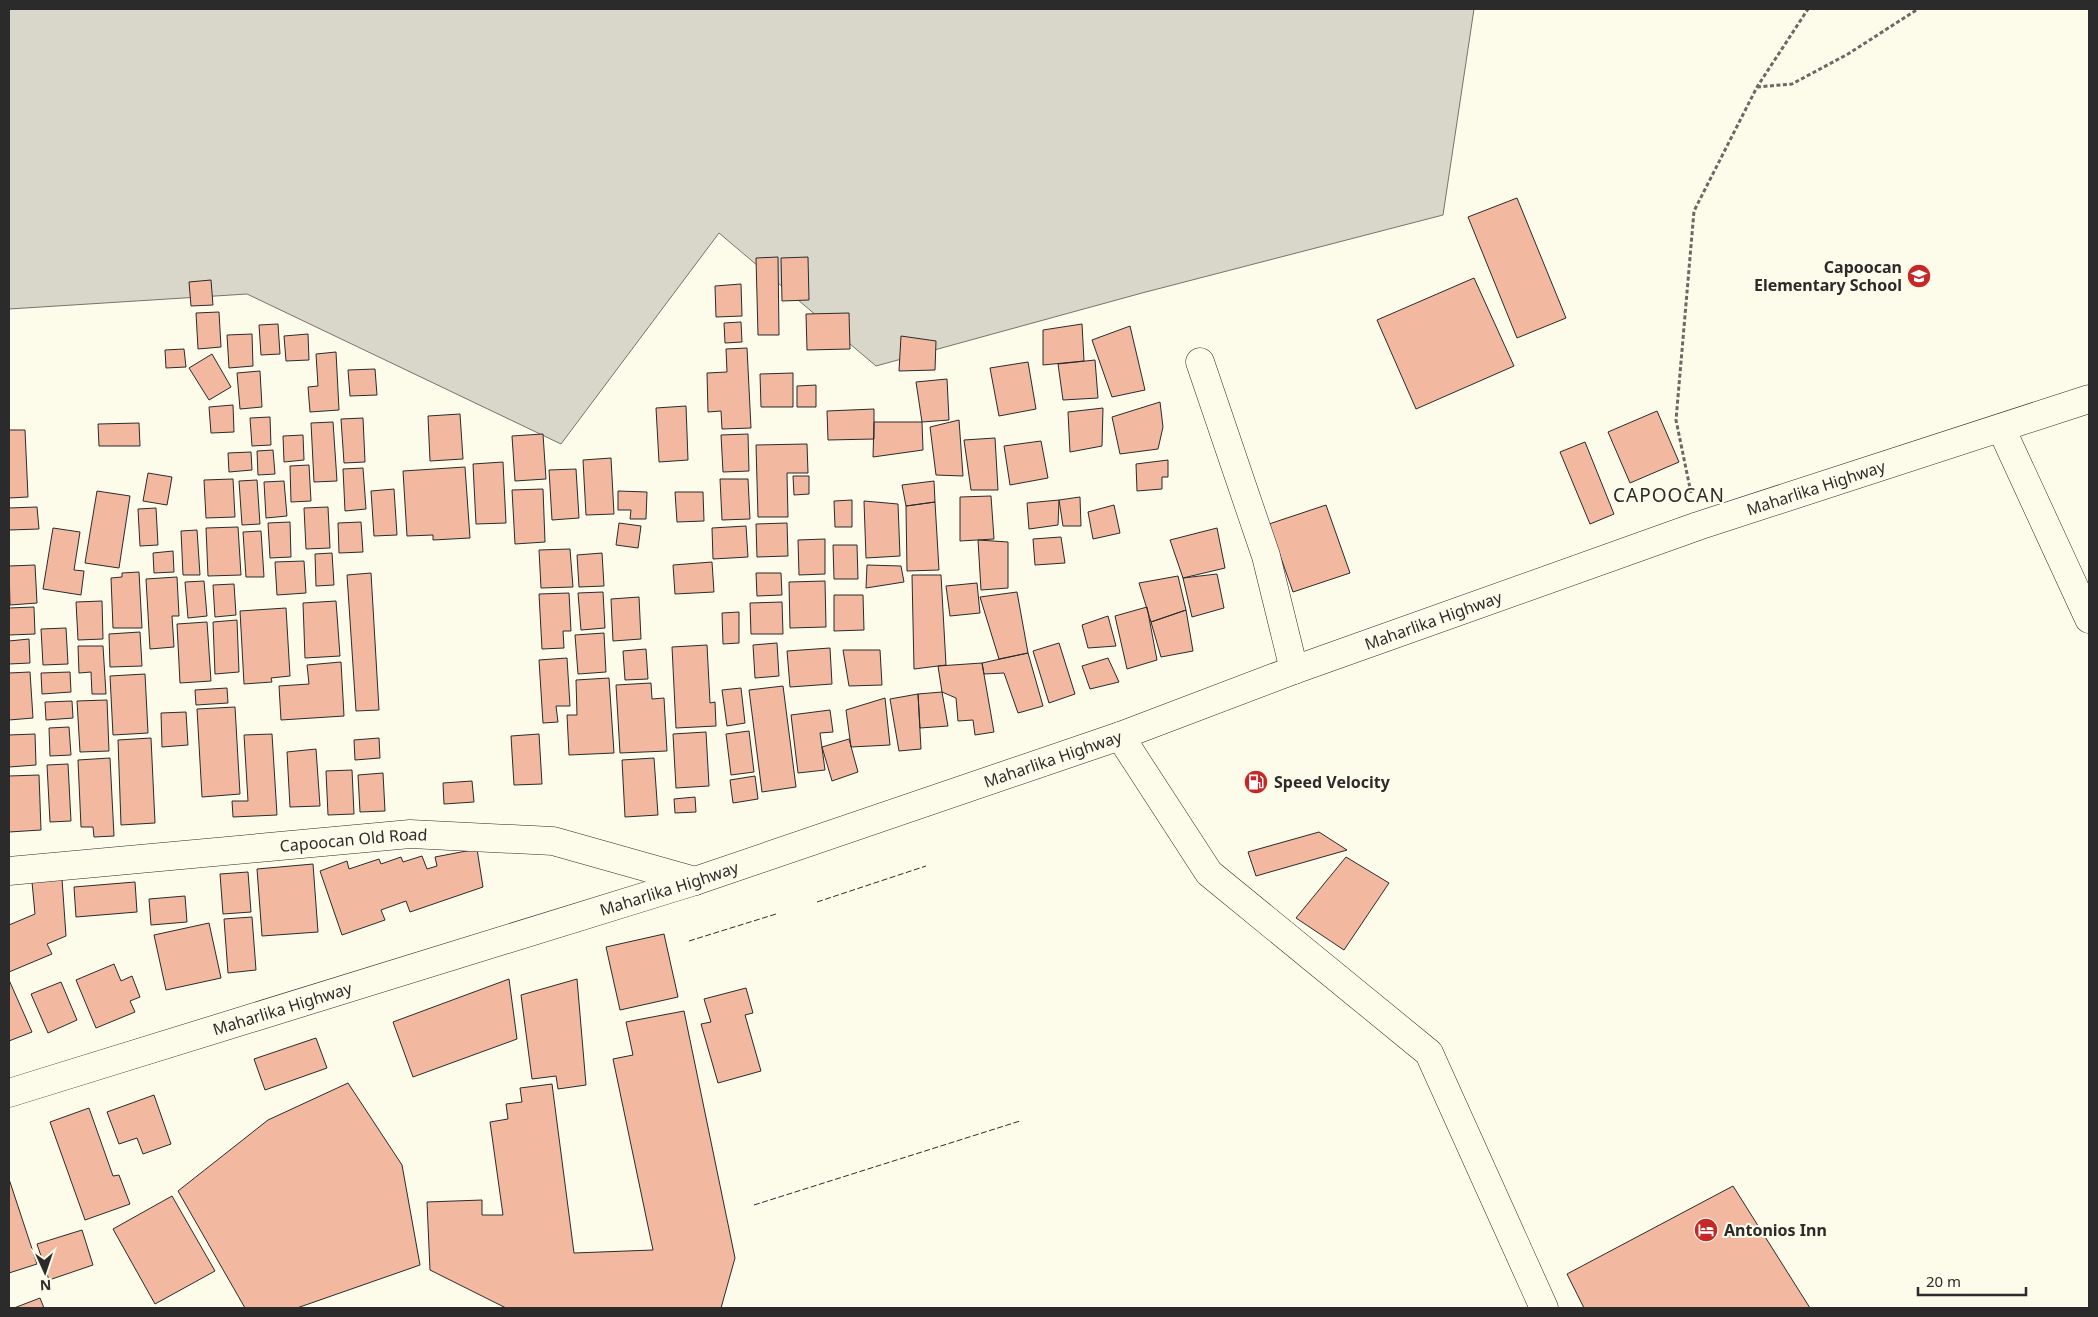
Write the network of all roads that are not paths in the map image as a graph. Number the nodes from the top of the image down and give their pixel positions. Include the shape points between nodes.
1 (1200, 362) dead end
2 (2089, 399) edge
3 (2001, 428) junction
4 (2089, 619) edge
5 (1294, 670) junction
6 (1120, 736) junction
7 (9, 871) edge
8 (695, 881) junction
9 (9, 1093) edge
10 (1544, 1308) edge

1 - 5 main road via 1266,556
2 - 3 main road, Maharlika Highway
3 - 4 main road
3 - 5 main road, Maharlika Highway via 1698,526
5 - 6 main road, Maharlika Highway
6 - 8 main road, Maharlika Highway
6 - 10 main road via 1209,874 1429,1053
7 - 8 main road, Capoocan Old Road via 410,834 553,841
8 - 9 main road, Maharlika Highway

